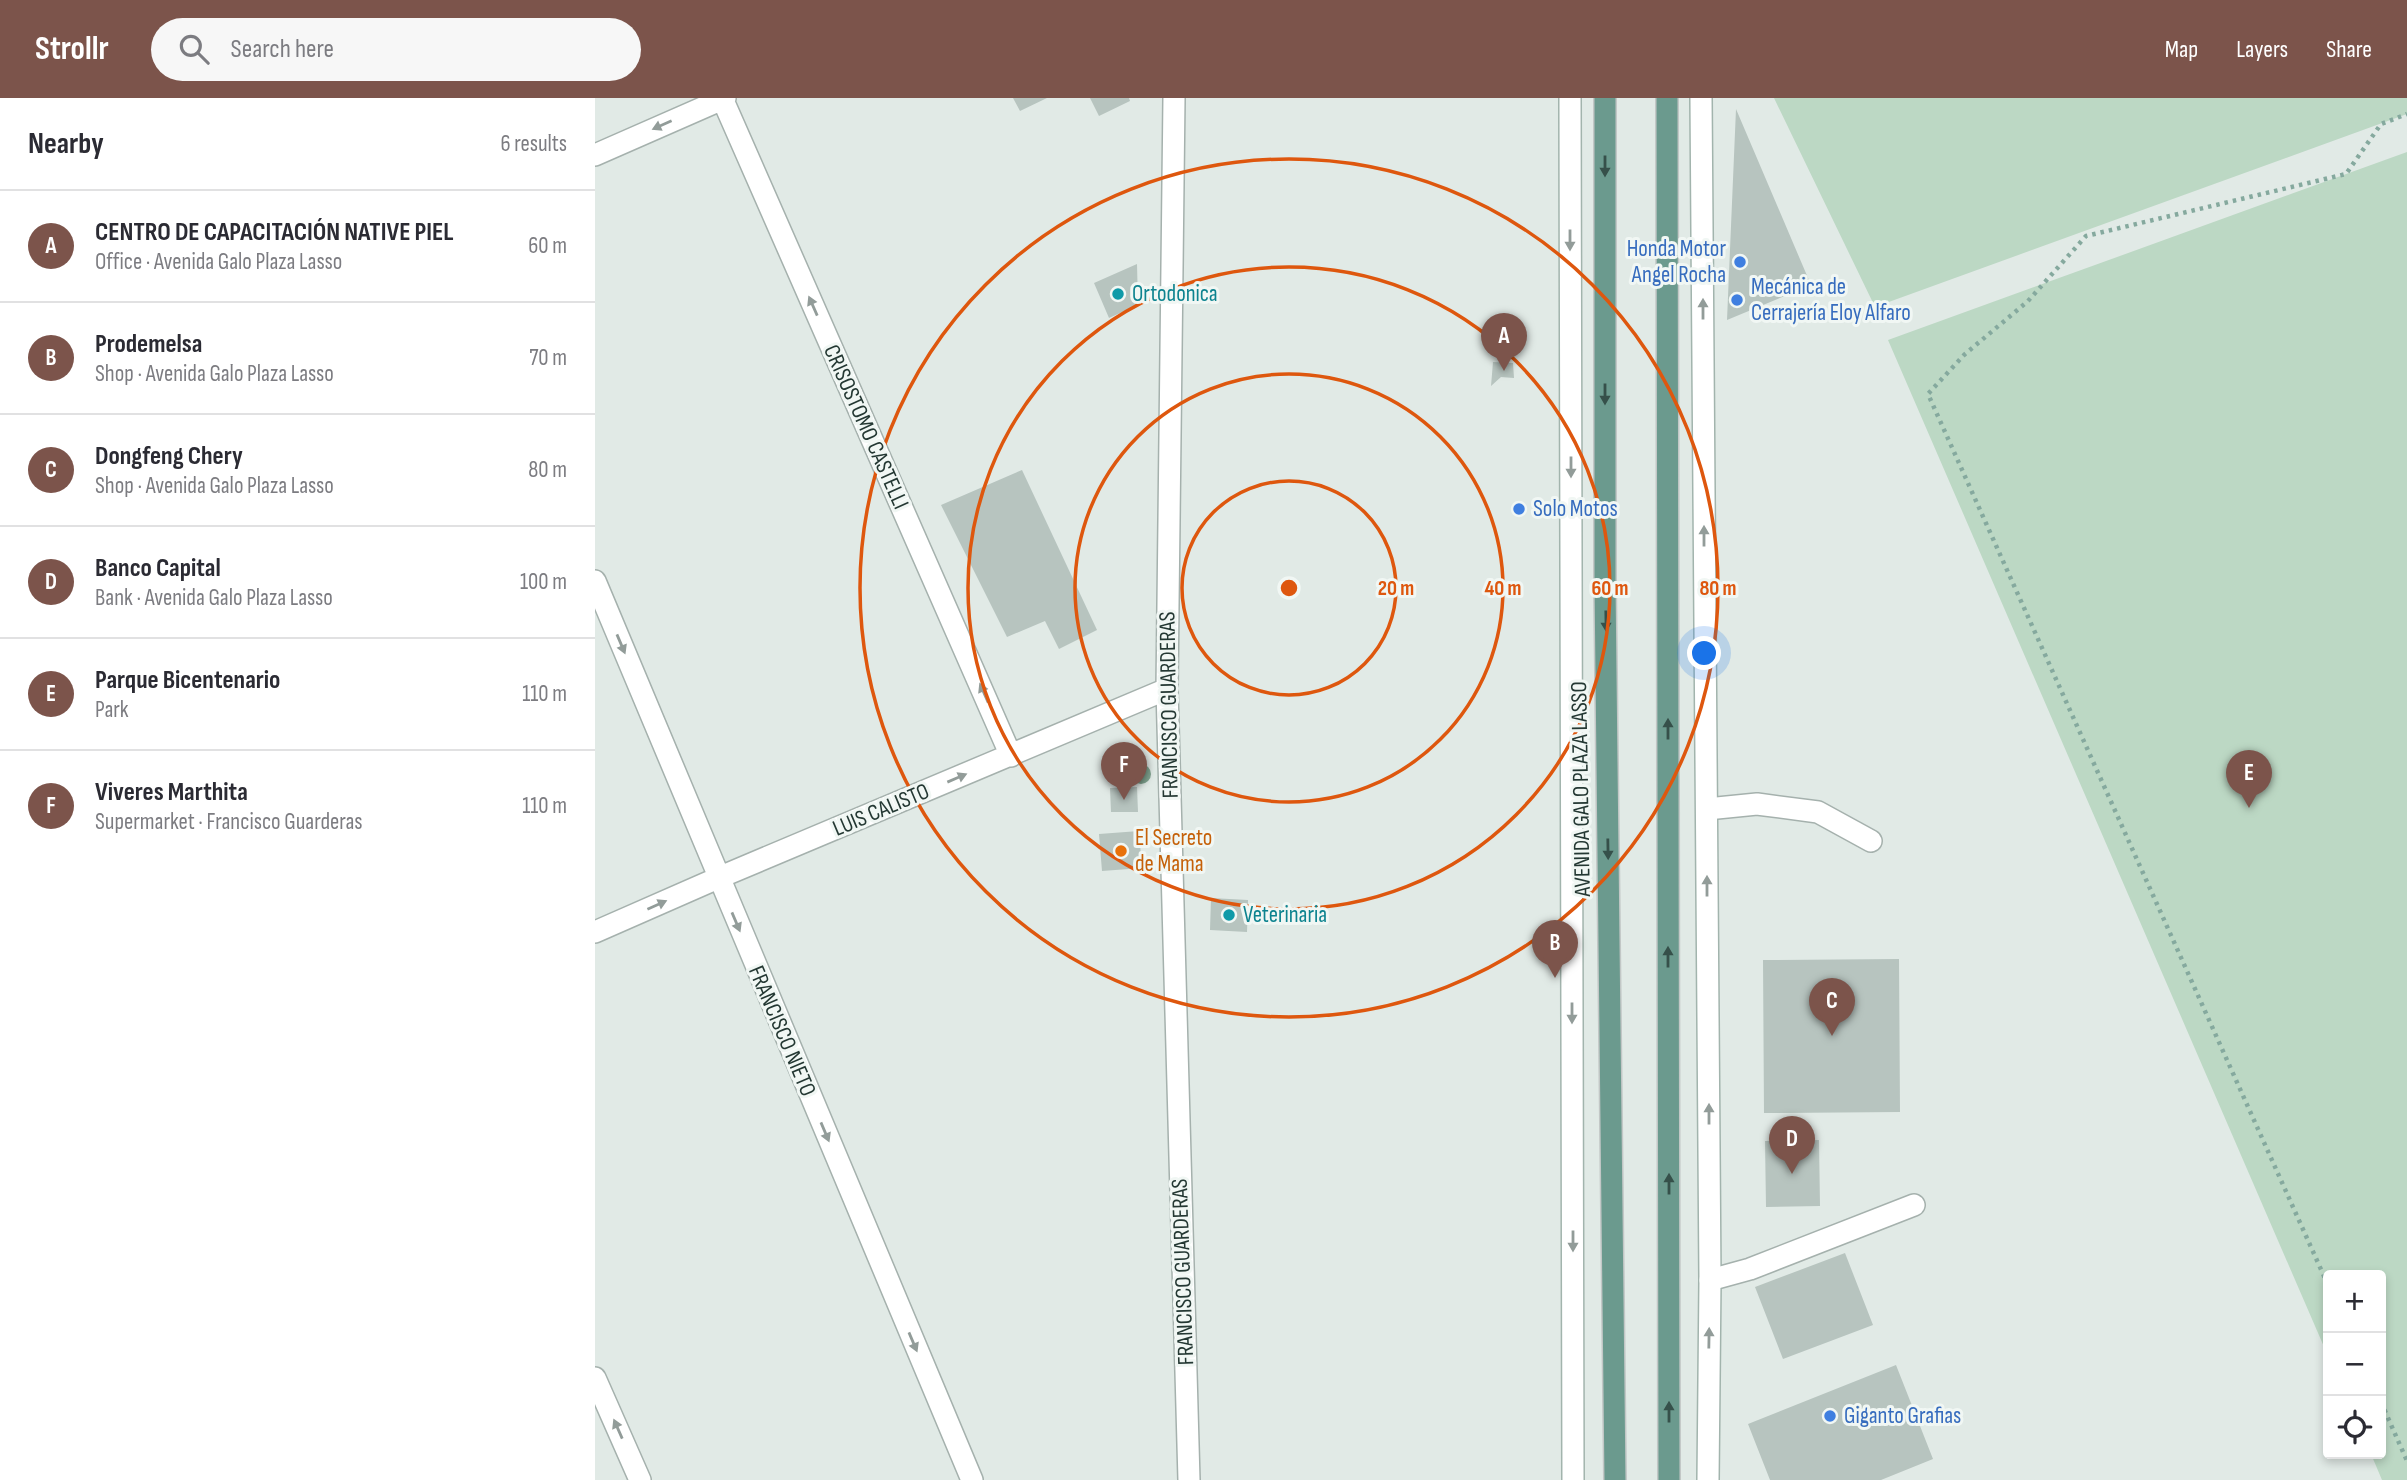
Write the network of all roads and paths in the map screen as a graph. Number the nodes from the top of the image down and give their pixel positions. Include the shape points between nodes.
1 (723, 98) edge
2 (1174, 98) edge
3 (1570, 98) edge
4 (1605, 98) edge
5 (1667, 98) edge
6 (1701, 98) edge
7 (2407, 114) edge
8 (595, 155) edge
9 (595, 581) edge
10 (1167, 689) junction
11 (1011, 756) junction
12 (1707, 809) junction
13 (1871, 841) dead end
14 (718, 878) junction
15 (595, 932) edge
16 (1914, 1205) dead end
17 (2323, 1274) edge
18 (1710, 1280) junction
19 (595, 1378) edge
20 (2386, 1413) edge
21 (2407, 1461) edge
22 (640, 1480) edge
23 (972, 1480) edge
24 (1189, 1480) edge
25 (1573, 1480) edge
26 (1615, 1480) edge
27 (1669, 1480) edge
28 (1707, 1480) edge

1 -> 8 street
11 -> 1 street, CRISOSTOMO CASTELLI
2 - 10 street, FRANCISCO GUARDERAS
3 -> 25 street, AVENIDA GALO PLAZA LASSO
4 -> 26 main road, AVENIDA GALO PLAZA LASSO via 1605,584
27 -> 5 main road
12 -> 6 street
7 - 17 path via 2381,124 2346,174 2086,236 2028,301 1964,355 1928,394
9 -> 14 street, FRANCISCO NIETO
10 - 11 street, LUIS CALISTO
10 - 24 street, FRANCISCO GUARDERAS
14 -> 11 street, LUIS CALISTO
12 - 13 street via 1756,804 1818,812
18 -> 12 street
15 -> 14 street, LUIS CALISTO
14 -> 23 street, FRANCISCO NIETO
16 - 18 street
28 -> 18 street
22 -> 19 street
20 - 21 path

